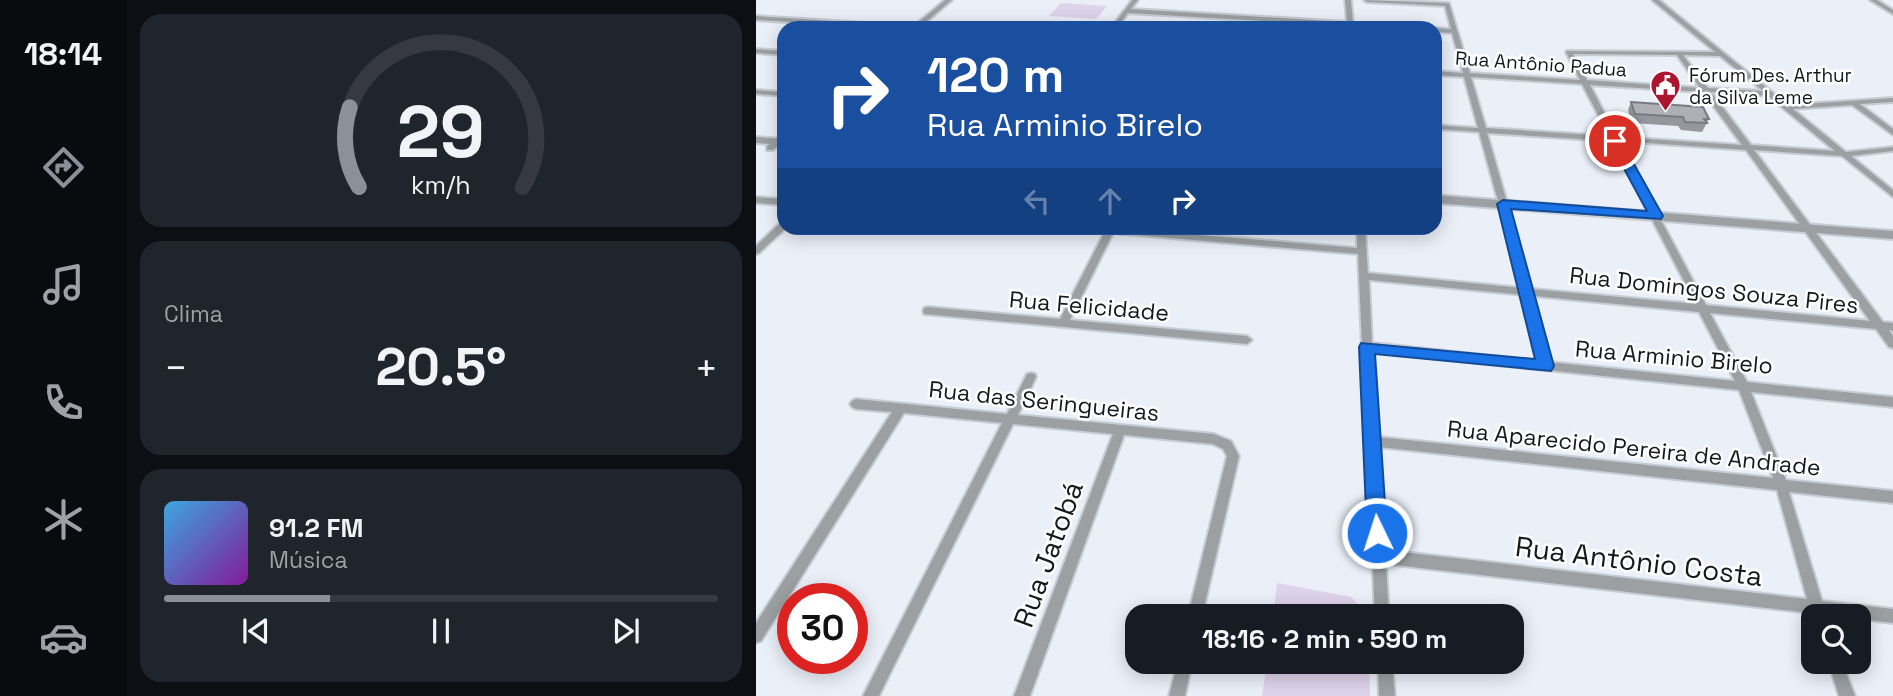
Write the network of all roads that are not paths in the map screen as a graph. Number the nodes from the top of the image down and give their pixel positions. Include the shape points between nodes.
1 (949, 0) edge
2 (1135, 0) edge
3 (1348, 0) edge
4 (1367, 0) edge
5 (1655, 0) edge
6 (1874, 0) edge
7 (1127, 11) junction
8 (1893, 12) edge
9 (756, 18) edge
10 (804, 21) edge
11 (924, 21) edge
12 (1119, 21) edge
13 (1276, 21) edge
14 (1350, 21) edge
15 (1442, 30) edge
16 (1455, 31) junction
17 (756, 51) edge
18 (777, 52) edge
19 (1679, 54) junction
20 (1722, 54) junction
21 (1442, 73) edge
22 (1466, 75) junction
23 (1583, 82) junction
24 (1707, 90) junction
25 (756, 92) edge
26 (777, 94) edge
27 (1770, 94) junction
28 (1893, 100) edge
29 (1853, 102) junction
30 (1786, 107) junction
31 (1442, 127) edge
32 (1481, 130) junction
33 (1893, 133) edge
34 (756, 139) edge
35 (1615, 141) junction
36 (777, 143) edge
37 (777, 144) edge
38 (756, 147) edge
39 (1750, 148) junction
40 (1893, 149) edge
41 (1846, 154) junction
42 (1442, 192) edge
43 (1893, 194) edge
44 (1442, 199) edge
45 (756, 200) edge
46 (1503, 201) junction
47 (777, 202) edge
48 (1654, 212) junction
49 (1804, 224) junction
50 (1893, 227) edge
51 (777, 231) edge
52 (1107, 235) edge
53 (1210, 235) edge
54 (1362, 235) edge
55 (1893, 235) edge
56 (756, 251) edge
57 (1362, 251) junction
58 (1364, 276) junction
59 (1528, 292) junction
60 (1704, 307) junction
61 (928, 311) dead end
62 (1063, 323) junction
63 (1880, 326) junction
64 (1893, 327) edge
65 (1247, 340) dead end
66 (1893, 344) edge
67 (1367, 347) junction
68 (1545, 366) junction
69 (1031, 377) dead end
70 (1742, 384) junction
71 (1893, 402) edge
72 (856, 404) dead end
73 (901, 408) junction
74 (1010, 419) junction
75 (1120, 430) junction
76 (1370, 441) junction
77 (1781, 484) junction
78 (1893, 497) edge
79 (1378, 556) junction
80 (1198, 604) edge
81 (1381, 604) edge
82 (1816, 604) edge
83 (1801, 609) edge
84 (1871, 615) edge
85 (1893, 616) edge
86 (756, 636) edge
87 (1182, 674) edge
88 (1386, 674) edge
89 (1839, 674) edge
90 (872, 696) edge
91 (1022, 696) edge
92 (1177, 696) edge
93 (1387, 696) edge
94 (1847, 696) edge

1 - 11 street
2 - 7 street
3 - 14 street
4 - 16 street via 1445,3
5 - 20 street
6 - 8 street
7 - 12 street
7 - 13 street
9 - 10 street
15 - 16 street
16 - 22 street
17 - 18 street
19 - 20 street
19 - 23 street via 1569,52
19 - 24 street
20 - 27 street
21 - 22 street, Rua Antônio Padua
22 - 23 street, Rua Antônio Padua
22 - 32 street
23 - 24 street, Rua Antônio Padua
23 - 35 street
24 - 27 street, Rua Antônio Padua
24 - 39 street
25 - 26 street
27 - 30 street
28 - 29 street
29 - 30 street
29 - 33 street
30 - 41 street
31 - 32 street
32 - 35 street
32 - 46 street
34 - 36 street
35 - 39 street
35 - 48 street
37 - 38 street
39 - 41 street
39 - 49 street
40 - 41 street
41 - 43 street
42 - 46 street
44 - 46 street
45 - 47 street
46 - 48 street
46 - 59 street
48 - 49 street
48 - 60 street
49 - 50 street
49 - 55 street
49 - 63 street
51 - 56 street
52 - 62 street
53 - 57 street
54 - 57 street
57 - 58 street
58 - 59 street, Rua Domingos Souza Pires
58 - 67 street
59 - 60 street, Rua Domingos Souza Pires
59 - 68 street
60 - 63 street, Rua Domingos Souza Pires
60 - 70 street
61 - 62 street, Rua Felicidade
62 - 65 street, Rua Felicidade
63 - 64 street, Rua Domingos Souza Pires
63 - 66 street
67 - 68 street, Rua Arminio Birelo
67 - 76 street
68 - 70 street, Rua Arminio Birelo
69 - 74 street
70 - 71 street, Rua Arminio Birelo
70 - 77 street
72 - 73 street, Rua das Seringueiras
73 - 74 street, Rua das Seringueiras
73 - 86 street
74 - 75 street, Rua das Seringueiras
74 - 90 street
75 - 80 street, Rua das Seringueiras via 1214,439 1227,445 1233,456
75 - 91 street, Rua Jatobá
76 - 77 street, Rua Aparecido Pereira de Andrade
76 - 79 street
77 - 78 street, Rua Aparecido Pereira de Andrade
77 - 82 street
79 - 81 street
79 - 83 street, Rua Antônio Costa
84 - 85 street, Rua Antônio Costa
87 - 92 street
88 - 93 street
89 - 94 street

